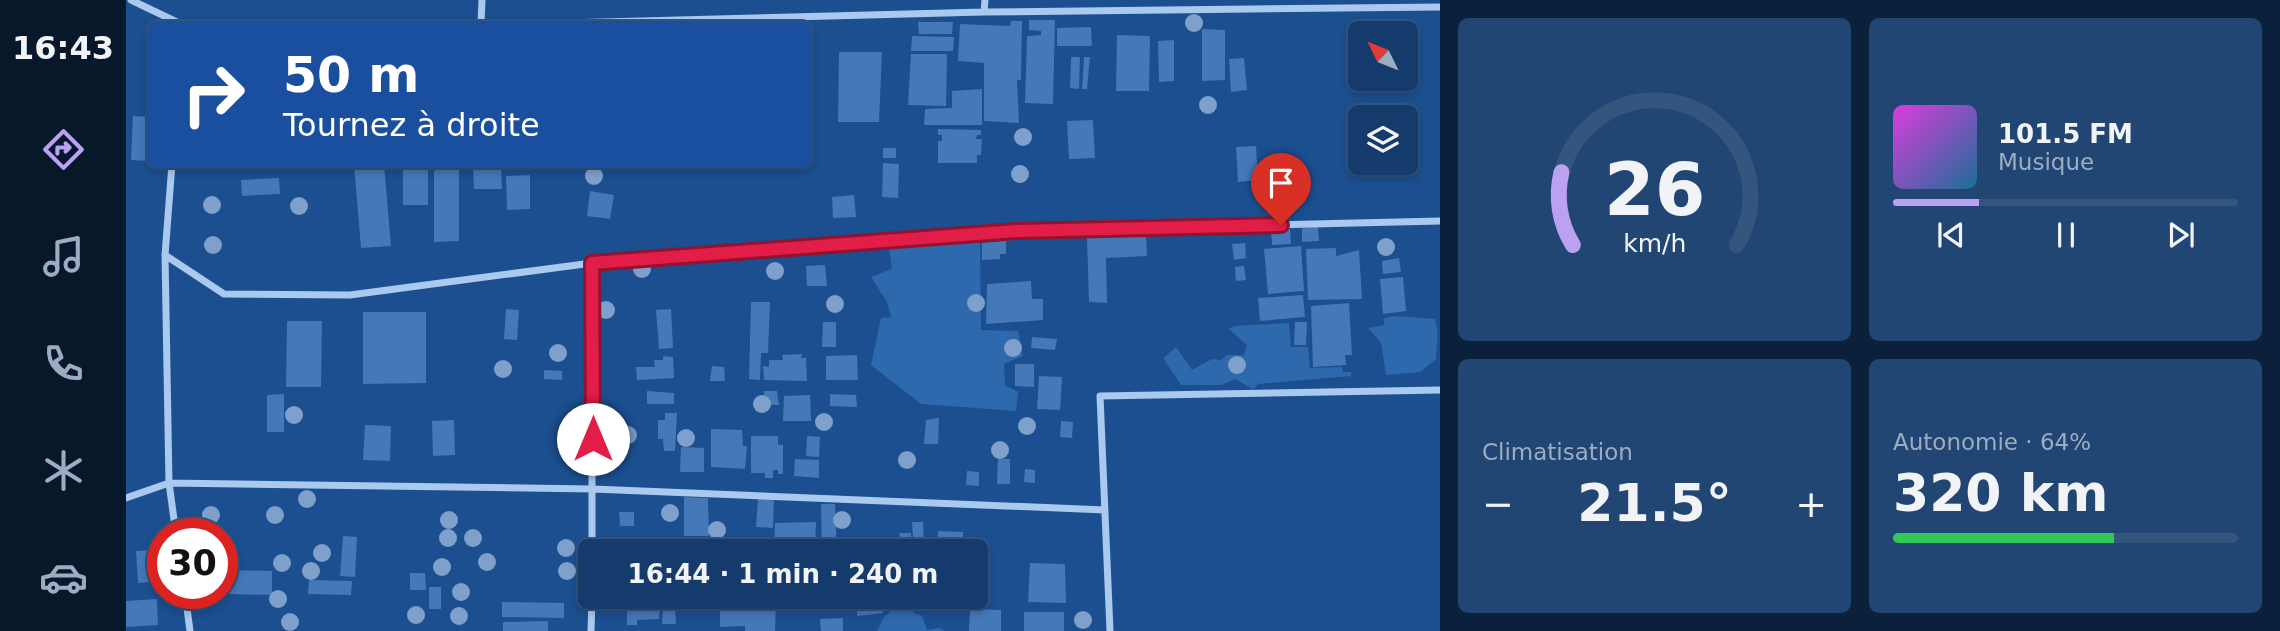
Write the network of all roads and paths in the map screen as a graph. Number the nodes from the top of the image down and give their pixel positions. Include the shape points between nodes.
1 (131, 0) edge
2 (482, 0) edge
3 (985, 0) edge
4 (1440, 7) edge
5 (984, 12) junction
6 (175, 21) edge
7 (481, 21) edge
8 (641, 21) edge
9 (172, 168) edge
10 (1440, 221) edge
11 (165, 255) junction
12 (592, 263) junction
13 (1440, 390) edge
14 (169, 483) junction
15 (593, 489) junction
16 (126, 498) edge
17 (1105, 510) junction
18 (174, 518) edge
19 (592, 539) edge
20 (187, 609) edge
21 (592, 609) edge
22 (190, 631) edge
23 (591, 631) edge
24 (1110, 631) edge

1 - 6 street
2 - 7 street
3 - 5 street
4 - 5 street
5 - 8 street
9 - 11 street
10 - 12 street via 1016,231
11 - 12 street via 224,294 350,295
11 - 14 street
12 - 15 street
13 - 17 street via 1100,396
14 - 15 street
14 - 16 street
14 - 18 street
15 - 17 street
15 - 19 street
17 - 24 street
20 - 22 street
21 - 23 street

